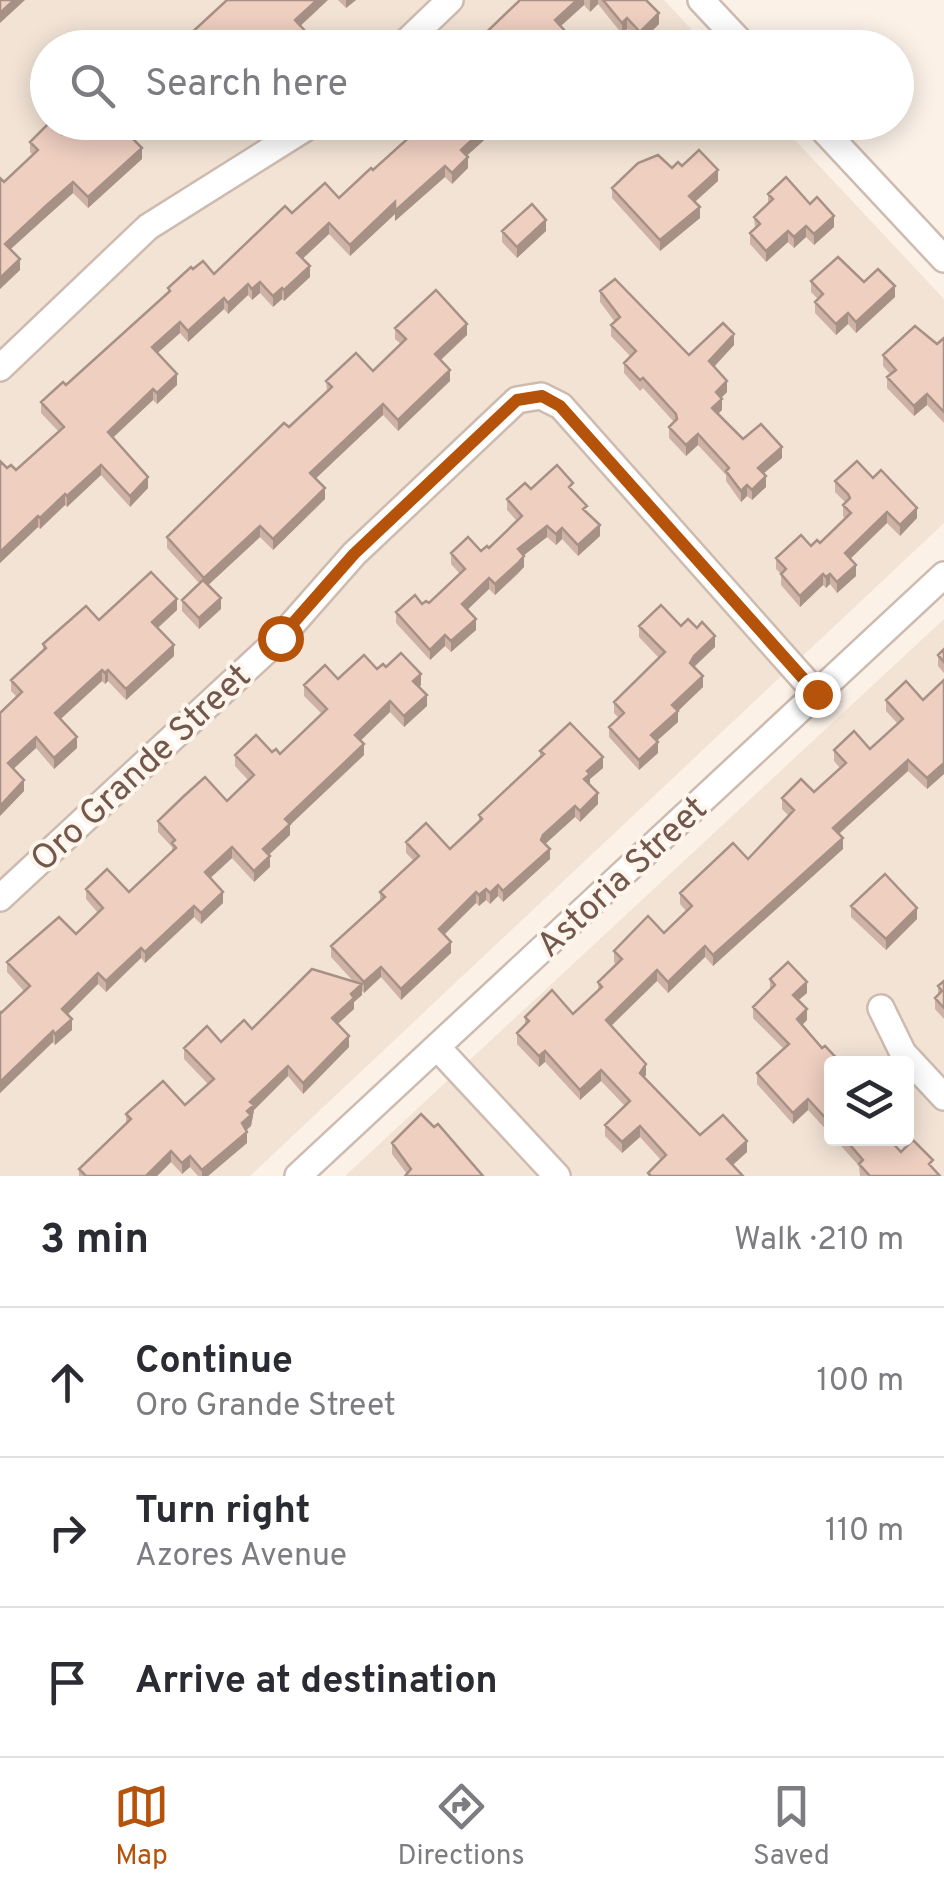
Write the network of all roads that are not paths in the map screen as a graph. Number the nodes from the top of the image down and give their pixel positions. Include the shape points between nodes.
1 (450, 0) edge
2 (701, 0) edge
3 (419, 30) edge
4 (729, 30) edge
5 (286, 140) edge
6 (833, 140) edge
7 (944, 259) edge
8 (0, 368) edge
9 (944, 575) edge
10 (817, 694) junction
11 (0, 898) edge
12 (881, 1008) dead end
13 (437, 1047) junction
14 (944, 1097) edge
15 (298, 1176) edge
16 (558, 1176) edge

1 - 3 street
2 - 4 street
5 - 8 street via 148,227
6 - 7 street
9 - 10 street, Astoria Street
10 - 11 street, Oro Grande Street via 560,406 542,396 517,400 354,554 280,638
10 - 13 street, Astoria Street
12 - 14 street via 903,1052
13 - 15 street, Astoria Street
13 - 16 street

